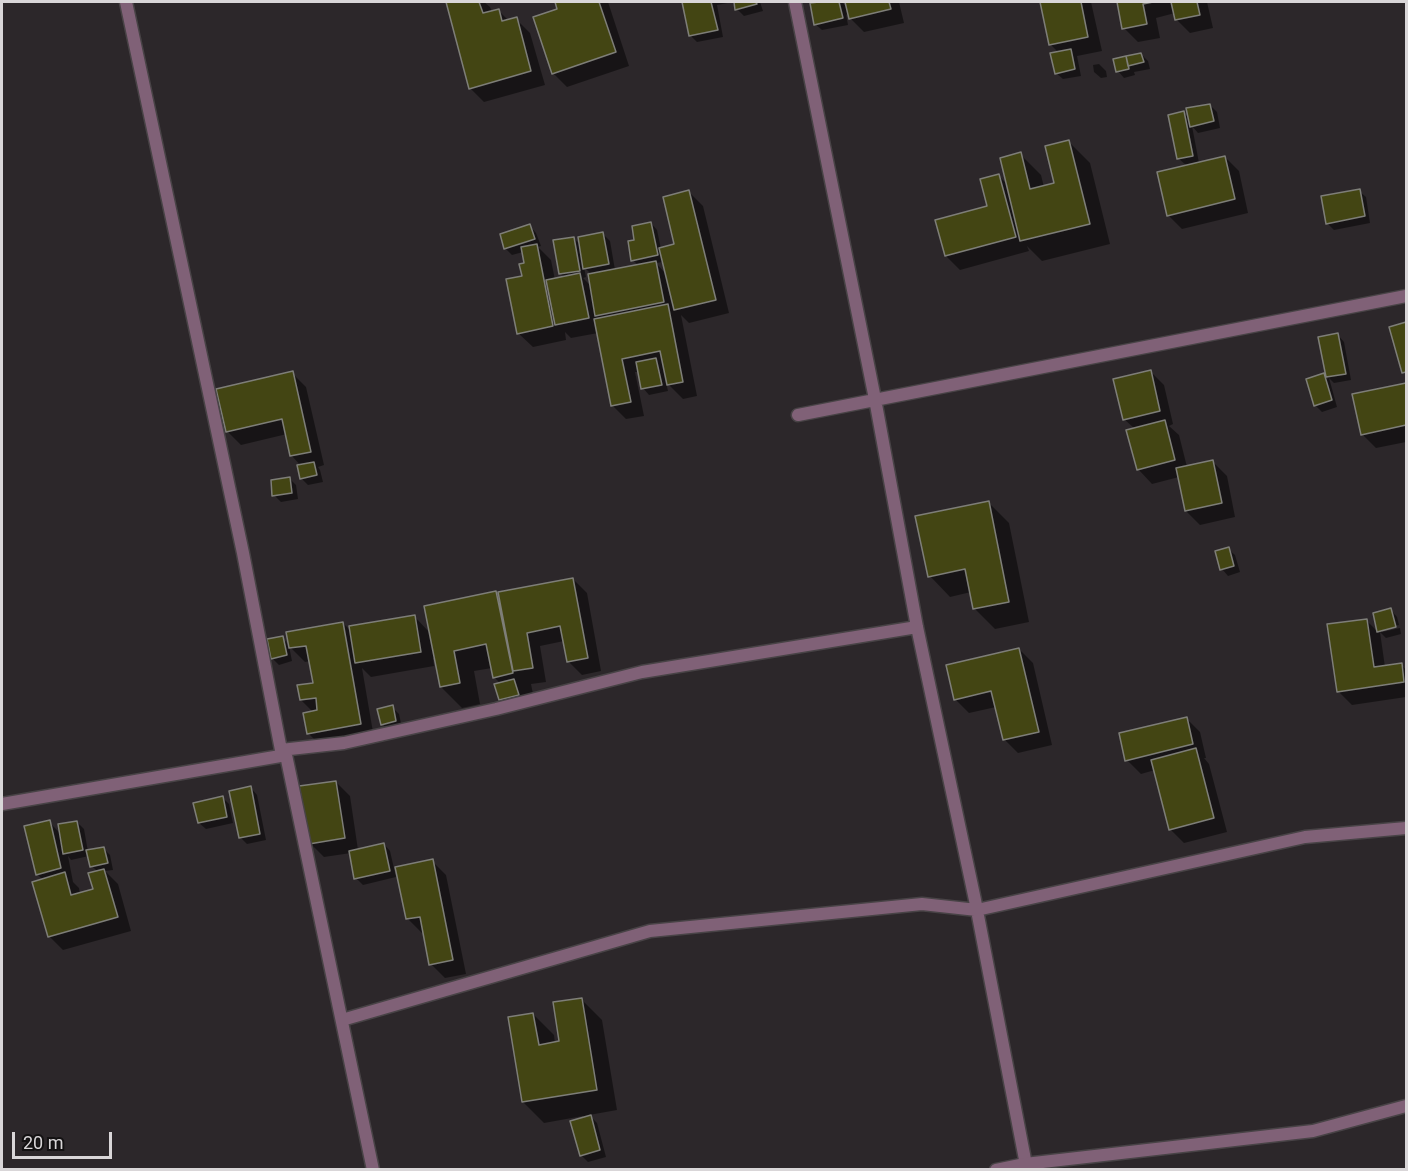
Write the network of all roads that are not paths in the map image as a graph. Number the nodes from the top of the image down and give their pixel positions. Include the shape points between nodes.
1 (126, 2) edge
2 (795, 2) edge
3 (1407, 296) edge
4 (875, 399) junction
5 (798, 415) dead end
6 (917, 627) junction
7 (284, 753) junction
8 (2, 804) edge
9 (1407, 828) edge
10 (977, 910) junction
11 (342, 1020) junction
12 (1407, 1106) edge
13 (1026, 1167) edge
14 (373, 1170) edge
15 (996, 1170) edge

1 - 7 street
2 - 4 street
3 - 4 street
4 - 5 street
4 - 6 street
6 - 7 street via 642,672 496,709
6 - 10 street
7 - 8 street
7 - 11 street
9 - 10 street via 1305,837
10 - 11 street via 922,903 650,930
10 - 13 street
11 - 14 street
12 - 13 street via 1313,1131
13 - 15 street

